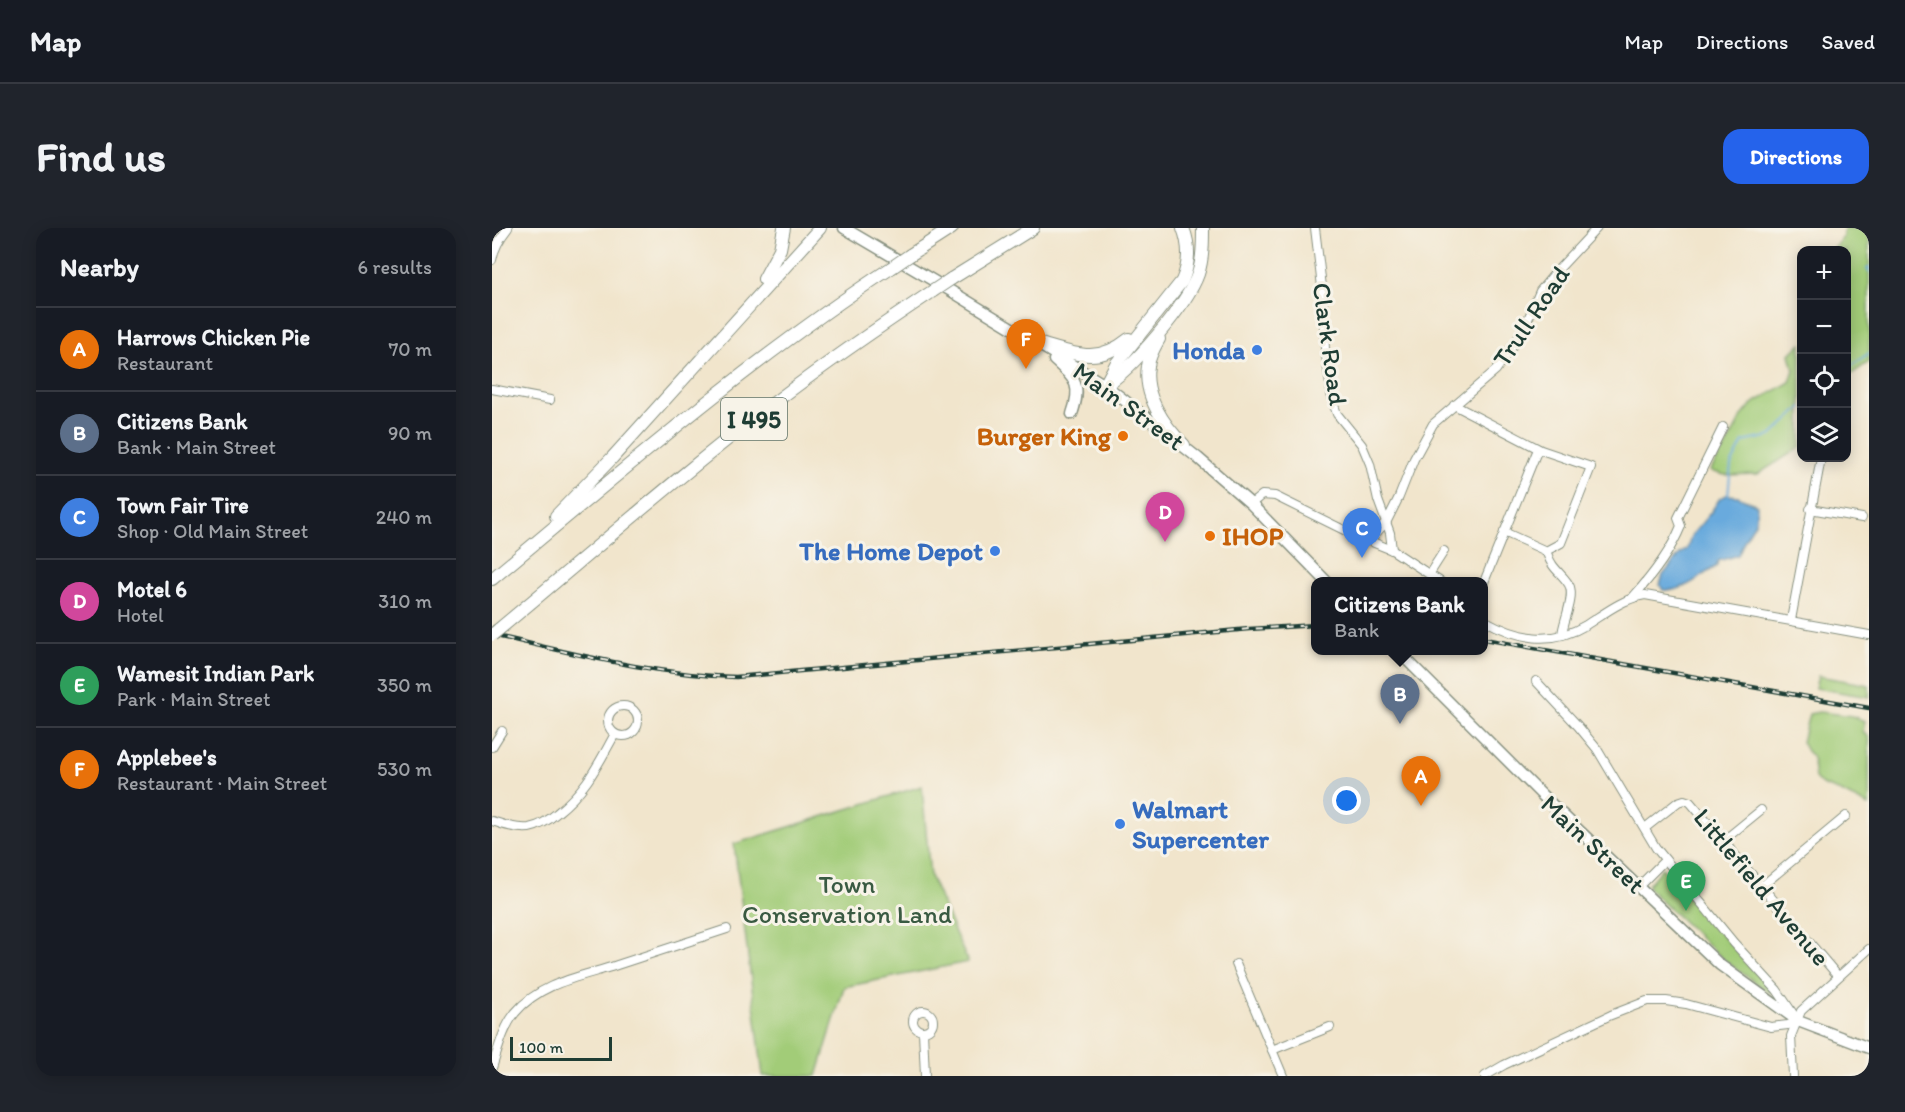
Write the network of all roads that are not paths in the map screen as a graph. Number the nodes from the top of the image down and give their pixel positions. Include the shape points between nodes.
1 (508, 228) edge
2 (784, 228) edge
3 (820, 228) edge
4 (844, 228) edge
5 (952, 228) edge
6 (1034, 228) edge
7 (1183, 228) edge
8 (1203, 228) edge
9 (1315, 228) edge
10 (1597, 228) edge
11 (492, 260) edge
12 (747, 307) junction
13 (1167, 323) junction
14 (1146, 325) junction
15 (1037, 343) junction
16 (1105, 386) junction
17 (492, 389) edge
18 (550, 400) dead end
19 (1454, 405) junction
20 (1072, 414) dead end
21 (1723, 427) dead end
22 (1184, 445) junction
23 (1538, 449) junction
24 (1820, 462) edge
25 (1251, 504) junction
26 (1810, 509) junction
27 (1862, 518) dead end
28 (1386, 520) junction
29 (1504, 532) junction
30 (1370, 540) junction
31 (1392, 550) junction
32 (1443, 551) dead end
33 (1546, 551) junction
34 (516, 559) junction
35 (1430, 573) junction
36 (1322, 577) edge
37 (1435, 577) edge
38 (1486, 577) edge
39 (492, 579) edge
40 (1633, 597) junction
41 (1791, 620) junction
42 (1488, 622) edge
43 (495, 633) edge
44 (1562, 635) junction
45 (1869, 635) edge
46 (1401, 655) edge
47 (1536, 681) dead end
48 (502, 731) dead end
49 (615, 734) dead end
50 (492, 747) edge
51 (1761, 810) dead end
52 (1846, 816) dead end
53 (492, 821) edge
54 (1644, 828) junction
55 (1723, 841) junction
56 (1665, 860) junction
57 (1638, 886) junction
58 (1762, 886) junction
59 (727, 929) dead end
60 (1869, 950) edge
61 (1236, 964) dead end
62 (1838, 976) junction
63 (1798, 1021) junction
64 (1330, 1027) dead end
65 (923, 1031) dead end
66 (1869, 1048) edge
67 (1272, 1050) junction
68 (492, 1068) edge
69 (925, 1076) edge
70 (1282, 1076) edge
71 (1485, 1076) edge
72 (1793, 1076) edge

1 - 11 street
2 - 12 highway via 777,256
3 - 12 highway
4 - 15 main road, Main Street
5 - 34 highway, I 495, bridge via 851,294 710,399
6 - 43 highway, I 495, bridge via 933,291 744,426
7 - 14 highway via 1189,250 1184,277
8 - 13 highway via 1197,277
9 - 28 street, Clark Road via 1332,399 1337,414 1362,445
10 - 19 street, Trull Road via 1540,291 1523,331 1496,370
12 - 34 highway
13 - 16 highway via 1127,369
13 - 22 highway via 1149,361 1148,383 1161,416
14 - 15 highway via 1106,354 1082,355
14 - 16 highway via 1116,364
15 - 16 main road, Main Street
15 - 20 main road via 1074,379 1078,389
16 - 22 main road, Main Street
17 - 18 street
19 - 23 street
19 - 28 street, Trull Road via 1427,434
21 - 40 street via 1677,518 1681,526 1678,534 1659,566
22 - 25 main road, Main Street
23 - 29 street
23 - 33 street via 1591,467 1560,543
24 - 26 street
25 - 30 street via 1262,495 1271,494
25 - 36 main road, Main Street
26 - 27 street
26 - 41 street
28 - 30 street, Trull Road
28 - 31 street
29 - 33 street
29 - 38 street
30 - 31 street
31 - 35 street
32 - 35 street
33 - 44 street via 1569,585
34 - 39 highway, I 495
35 - 37 street
40 - 41 street via 1655,597
40 - 44 street
41 - 45 street
42 - 44 street via 1534,639
46 - 57 main road, Main Street
47 - 54 street via 1597,749
48 - 50 street
49 - 53 street via 586,785 549,820 525,828
51 - 55 street
52 - 58 street
54 - 55 street, Littlefield Avenue via 1684,800
54 - 56 street
55 - 58 street, Littlefield Avenue
56 - 57 street
56 - 63 street via 1777,990
57 - 63 main road, Main Street via 1720,965
58 - 62 street, Littlefield Avenue
59 - 68 street via 539,991 513,1015
60 - 62 street
61 - 67 street
62 - 63 street via 1801,1011
63 - 66 main road, Main Street
63 - 71 street via 1771,1027 1686,1004 1647,1001
63 - 72 street via 1791,1036
64 - 67 street
65 - 69 street
67 - 70 street

